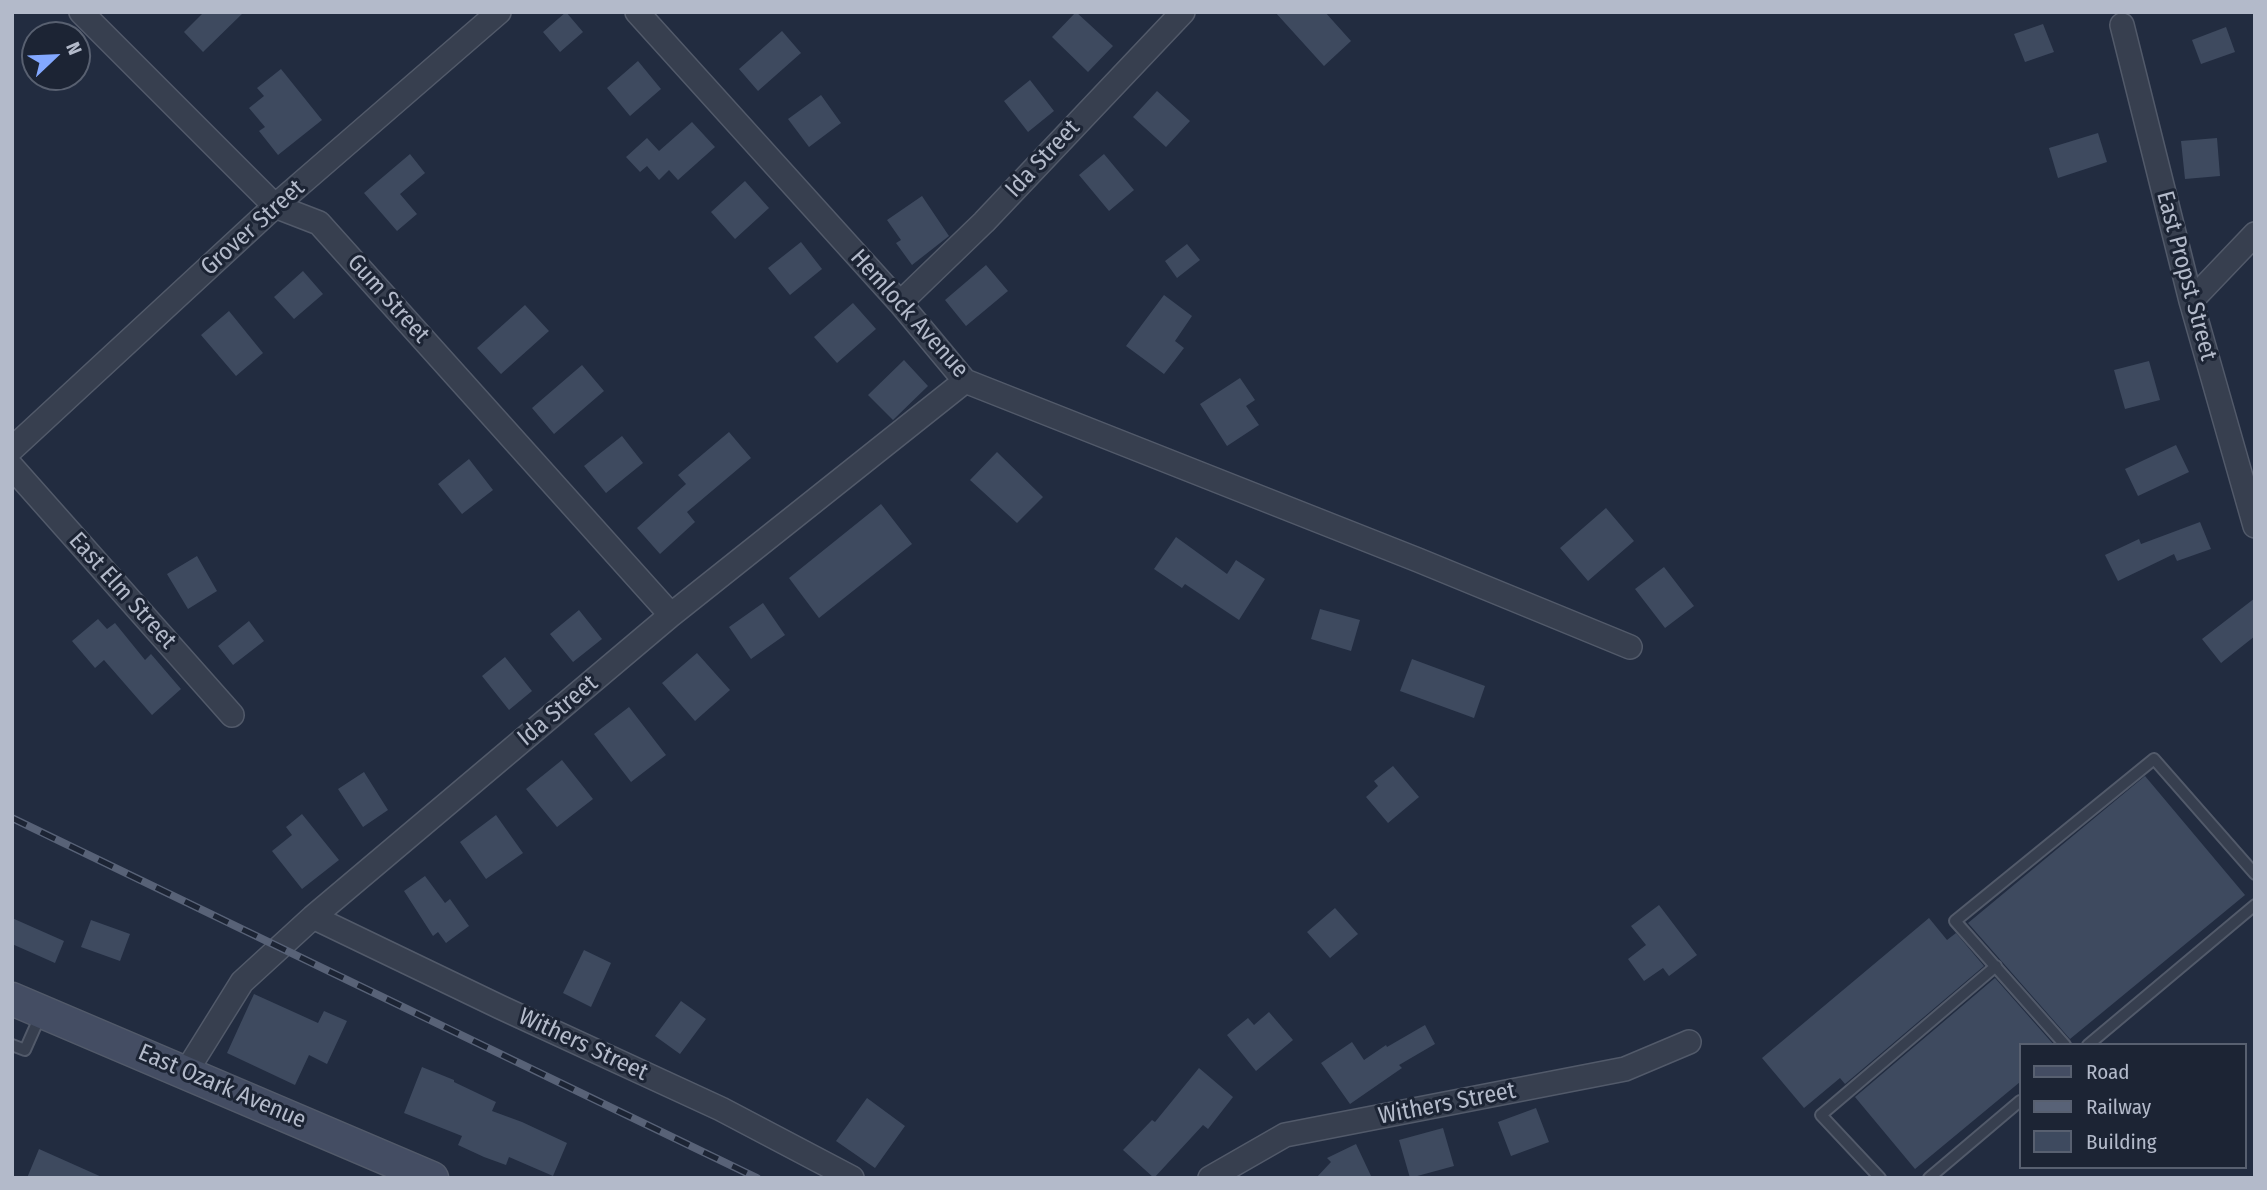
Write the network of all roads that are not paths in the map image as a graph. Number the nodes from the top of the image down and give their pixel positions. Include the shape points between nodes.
1 (80, 12) edge
2 (499, 12) edge
3 (637, 12) edge
4 (1183, 12) edge
5 (2122, 25) dead end
6 (275, 206) junction
7 (2255, 234) edge
8 (2191, 301) junction
9 (900, 303) junction
10 (965, 381) junction
11 (12, 449) edge
12 (12, 467) edge
13 (2255, 526) edge
14 (671, 615) junction
15 (1630, 647) dead end
16 (232, 715) dead end
17 (2255, 874) edge
18 (2255, 905) edge
19 (313, 916) junction
20 (1996, 967) junction
21 (12, 999) edge
22 (42, 1011) junction
23 (1689, 1042) dead end
24 (2063, 1043) edge
25 (2090, 1043) edge
26 (12, 1045) edge
27 (186, 1072) junction
28 (2018, 1103) edge
29 (432, 1178) edge
30 (852, 1178) edge
31 (1210, 1178) edge
32 (1880, 1178) edge
33 (1929, 1178) edge

1 - 6 street, Gum Street
2 - 6 street, Grover Street
3 - 9 street, Hemlock Avenue
4 - 9 street, Ida Street via 984,222
5 - 8 street, East Propst Street
6 - 11 street, Grover Street
6 - 14 street, Gum Street via 319,223
7 - 8 street
8 - 13 street, East Propst Street
9 - 10 street, Hemlock Avenue
10 - 14 street, Ida Street
10 - 15 street, Hemlock Avenue
12 - 16 street, East Elm Street
14 - 19 street, Ida Street
17 - 20 lane via 2154,759 1955,920
18 - 25 lane
19 - 27 street, Ida Street via 242,982
19 - 30 street, Withers Street via 721,1109
20 - 24 lane
20 - 32 lane via 1821,1115
21 - 22 main road, East Ozark Avenue
22 - 26 lane via 25,1050
22 - 27 main road, East Ozark Avenue
23 - 31 street, Withers Street via 1625,1069 1285,1135
27 - 29 main road, East Ozark Avenue
28 - 33 lane

